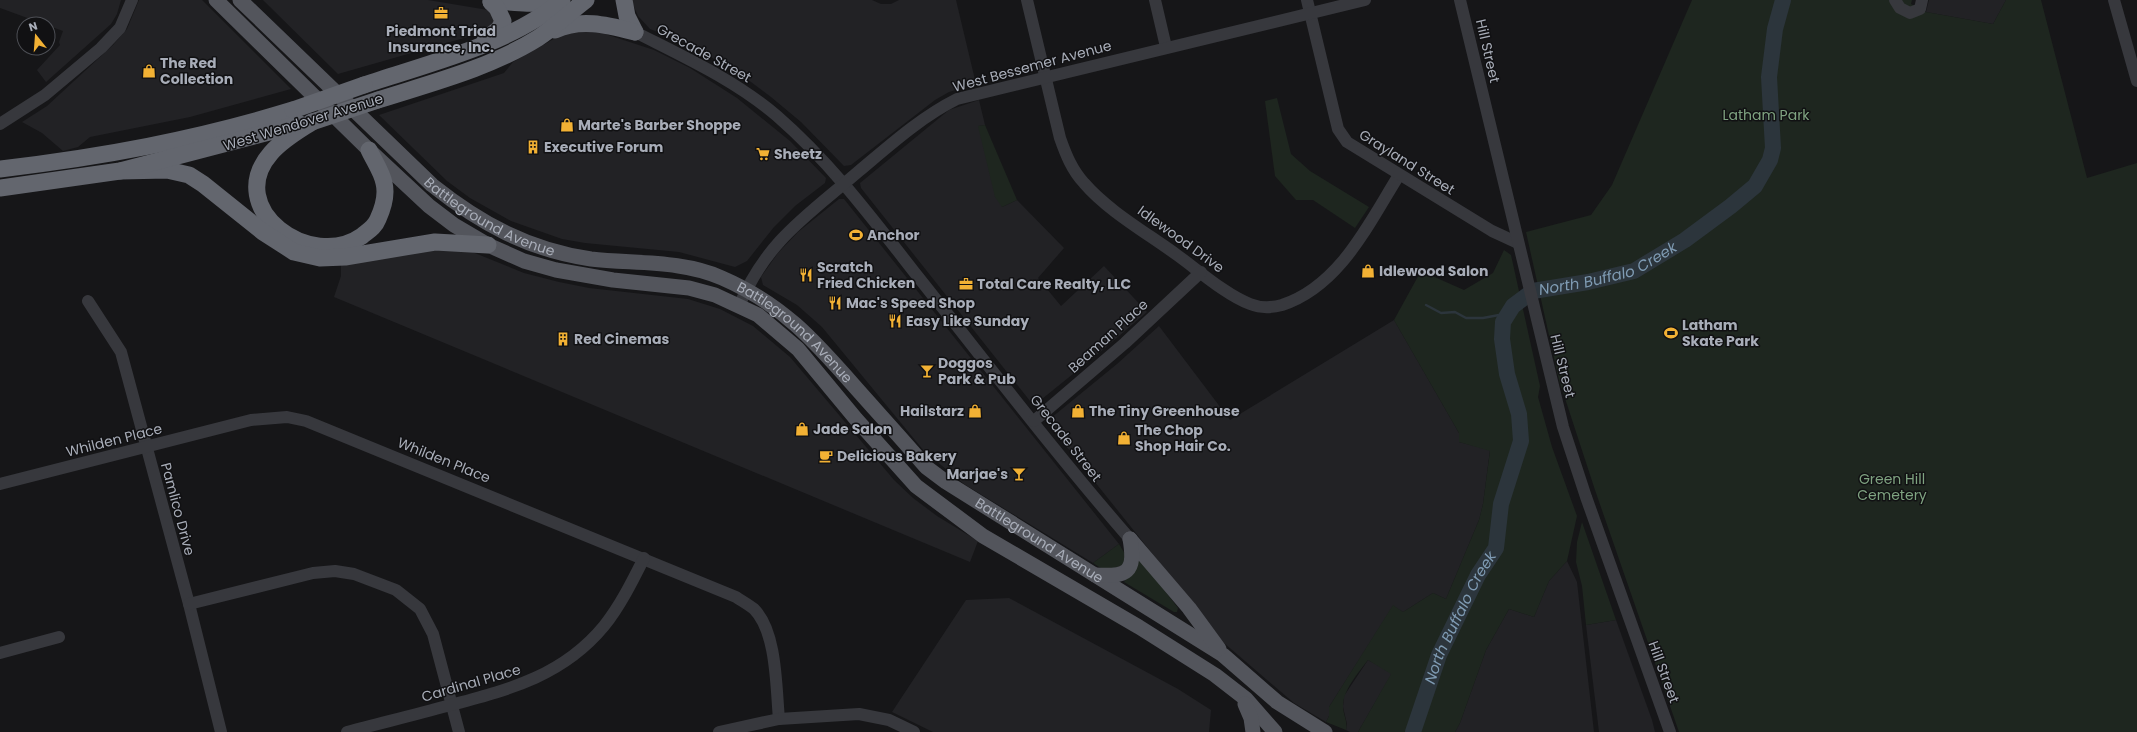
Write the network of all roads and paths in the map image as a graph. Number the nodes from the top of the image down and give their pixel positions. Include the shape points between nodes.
1 (132, 0) edge
2 (216, 0) edge
3 (551, 0) edge
4 (562, 0) edge
5 (586, 0) edge
6 (624, 0) edge
7 (1027, 0) edge
8 (1155, 0) edge
9 (1307, 0) edge
10 (1365, 0) edge
11 (1460, 0) edge
12 (1895, 0) edge
13 (1922, 0) edge
14 (2114, 0) edge
15 (487, 1) edge
16 (244, 2) edge
17 (1310, 13) junction
18 (634, 32) junction
19 (538, 38) junction
20 (1166, 47) junction
21 (474, 48) junction
22 (1046, 76) junction
23 (2137, 82) edge
24 (312, 122) junction
25 (0, 124) edge
26 (369, 150) junction
27 (3, 169) edge
28 (120, 171) junction
29 (1399, 176) junction
30 (844, 184) junction
31 (0, 188) edge
32 (1518, 243) junction
33 (488, 245) junction
34 (1201, 272) junction
35 (746, 290) junction
36 (88, 301) dead end
37 (740, 306) junction
38 (1034, 421) junction
39 (146, 447) junction
40 (0, 484) edge
41 (1130, 539) junction
42 (644, 558) junction
43 (1093, 575) junction
44 (189, 604) junction
45 (59, 637) dead end
46 (0, 653) edge
47 (1223, 655) junction
48 (1237, 692) junction
49 (452, 705) junction
50 (779, 719) junction
51 (221, 732) edge
52 (347, 732) edge
53 (459, 732) edge
54 (719, 732) edge
55 (914, 732) edge
56 (1253, 732) edge
57 (1275, 732) edge
58 (1325, 732) edge
59 (1669, 732) edge

1 - 25 street via 120,28 101,48 45,95
2 - 26 main road, Battleground Avenue
3 - 15 highway via 526,5
4 - 21 highway, West Wendover Avenue via 521,28
5 - 19 highway, West Wendover Avenue
6 - 18 highway
7 - 22 street, Idlewood Drive
8 - 20 street
9 - 17 street, Grayland Street
10 - 17 street, West Bessemer Avenue
11 - 32 street, Hill Street
12 - 13 street via 1900,8 1910,13 1920,9
14 - 23 street
15 - 21 highway via 501,16 502,25
16 - 35 main road, Battleground Avenue via 432,185 465,211 499,231 533,245 591,259 667,265 721,277
17 - 20 street, West Bessemer Avenue
17 - 29 street, Grayland Street via 1340,133 1347,142
18 - 19 highway via 604,24 582,23 566,25
18 - 30 street, Grecade Street via 732,83 776,115 812,148
19 - 24 highway, West Wendover Avenue, bridge via 465,71
20 - 22 street, West Bessemer Avenue
21 - 27 highway, West Wendover Avenue, bridge via 293,110 215,132 105,156
22 - 30 street, West Bessemer Avenue via 980,92 942,107 904,134
22 - 34 street, Idlewood Drive via 1065,153 1080,179 1106,203
24 - 26 highway via 280,143 267,158 258,175 256,188 260,206 274,226 284,233 316,246 331,247 358,238 376,224 384,203 384,184
24 - 28 highway, West Wendover Avenue
26 - 33 main road, Battleground Avenue via 429,206 454,225
28 - 31 highway, West Wendover Avenue
28 - 33 highway via 167,170 189,175 204,184 263,232 294,252 320,258 345,257 435,242
29 - 32 street, Grayland Street via 1492,232
29 - 34 street, Idlewood Drive via 1358,242 1337,268 1324,280 1290,302 1270,308 1250,304
30 - 35 street, West Bessemer Avenue via 807,213 780,239 762,262
30 - 38 street, Grecade Street
32 - 59 street, Hill Street via 1551,384 1576,469
33 - 37 main road, Battleground Avenue via 524,261 556,270 613,280 689,288 715,295
34 - 38 street, Beaman Place via 1125,343
35 - 37 street, West Bessemer Avenue
35 - 43 main road, Battleground Avenue via 762,298 807,334 926,467 966,496
36 - 39 street, Pamlico Drive via 121,352
37 - 48 main road, Battleground Avenue via 758,315 798,349 916,486 983,536 1139,626
38 - 41 street, Grecade Street
39 - 40 street, Whilden Place
39 - 42 street, Whilden Place via 251,420 287,417 306,421
39 - 44 street, Pamlico Drive
41 - 43 main road via 1133,554 1132,565 1128,571 1116,577
41 - 47 main road via 1189,608
42 - 49 street, Cardinal Place via 619,605 603,627 570,658 538,678 502,692
42 - 50 street, Whilden Place via 736,597 754,609 764,624 770,641
43 - 47 main road, Battleground Avenue
44 - 49 street via 313,573 335,571 377,582 396,590 412,601 427,620
44 - 51 street, Pamlico Drive
45 - 46 street
47 - 58 main road, Battleground Avenue via 1277,702
48 - 56 main road via 1247,708
48 - 57 main road, Battleground Avenue
49 - 52 street, Cardinal Place
49 - 53 street
50 - 54 street
50 - 55 street via 860,714 889,720

